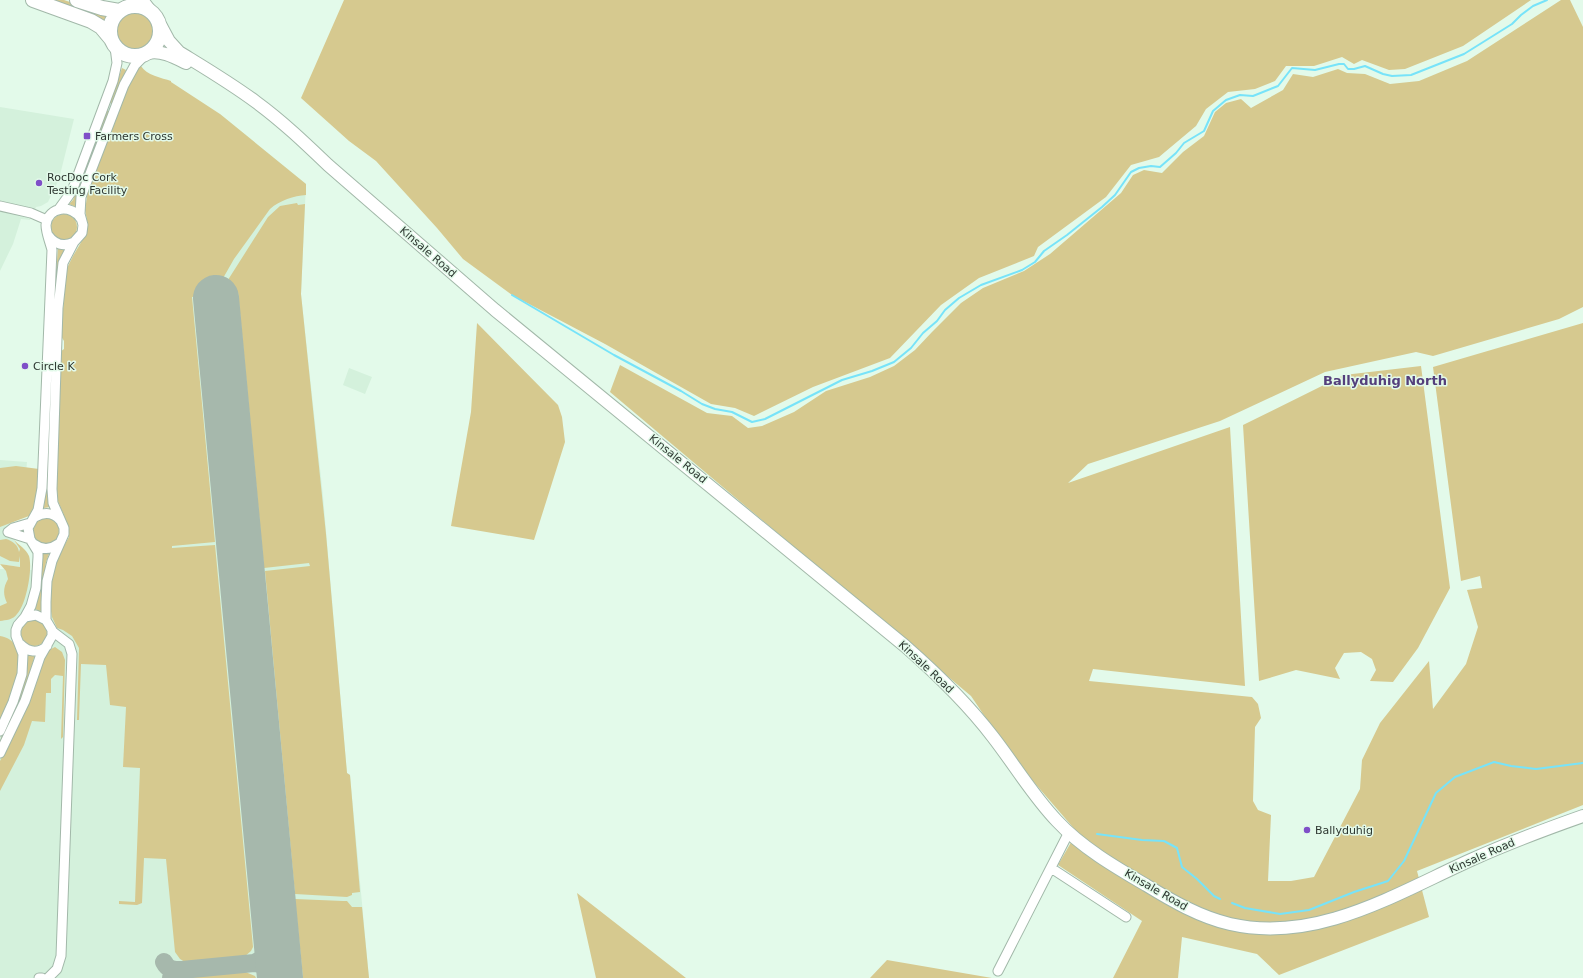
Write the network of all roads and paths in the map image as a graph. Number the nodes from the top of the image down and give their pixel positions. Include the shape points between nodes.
1 (33, 0) edge
2 (78, 0) edge
3 (144, 0) edge
4 (127, 6) edge
5 (153, 12) junction
6 (161, 26) junction
7 (113, 43) junction
8 (147, 53) junction
9 (328, 165) junction
10 (0, 206) edge
11 (59, 209) junction
12 (48, 220) junction
13 (82, 222) junction
14 (48, 235) junction
15 (74, 242) junction
16 (32, 520) junction
17 (62, 522) junction
18 (4, 533) edge
19 (32, 542) junction
20 (58, 544) junction
21 (25, 617) junction
22 (46, 620) junction
23 (51, 638) junction
24 (20, 644) junction
25 (0, 731) edge
26 (0, 753) edge
27 (1583, 816) edge
28 (1069, 832) junction
29 (1051, 868) junction
30 (1126, 917) dead end
31 (998, 971) dead end
32 (48, 978) edge

1 - 7 highway via 91,21 101,27
2 - 4 highway via 102,8
3 - 5 street
4 - 5 highway via 142,6
4 - 7 highway via 114,16 110,31
5 - 6 highway
6 - 8 highway via 158,42
6 - 9 main road, Kinsale Road via 169,42 179,52 256,102
7 - 8 highway via 120,51 133,56
7 - 11 street via 117,63 113,81 72,191
8 - 9 main road, Kinsale Road via 164,53 193,67 237,96
8 - 13 street via 135,65 124,85 86,182 80,202
9 - 28 main road, Kinsale Road via 495,310 942,679 982,723 1056,821
10 - 12 street
11 - 12 street
11 - 13 street via 71,210 78,214
12 - 14 street
13 - 15 street via 82,233
14 - 15 street via 60,244
14 - 16 street via 52,250 42,488 40,503
15 - 17 street via 63,263 58,308 52,489 55,510
16 - 17 street via 44,513
16 - 18 street
16 - 19 street via 28,528
17 - 20 street via 64,534
18 - 19 street
19 - 20 street via 43,549
19 - 21 street via 38,556 37,584
20 - 22 street via 47,581
21 - 22 street via 36,615
21 - 24 street via 16,630
22 - 23 street via 50,624
23 - 24 street via 40,650 29,650
23 - 26 street via 40,657 25,702
23 - 32 street via 61,638 69,644 72,654 60,961 57,969
24 - 25 street via 23,654 22,674
27 - 28 main road, Kinsale Road via 1479,856 1355,912 1301,927 1282,928 1230,924 1195,912 1132,877
28 - 29 street
29 - 30 street
29 - 31 street

